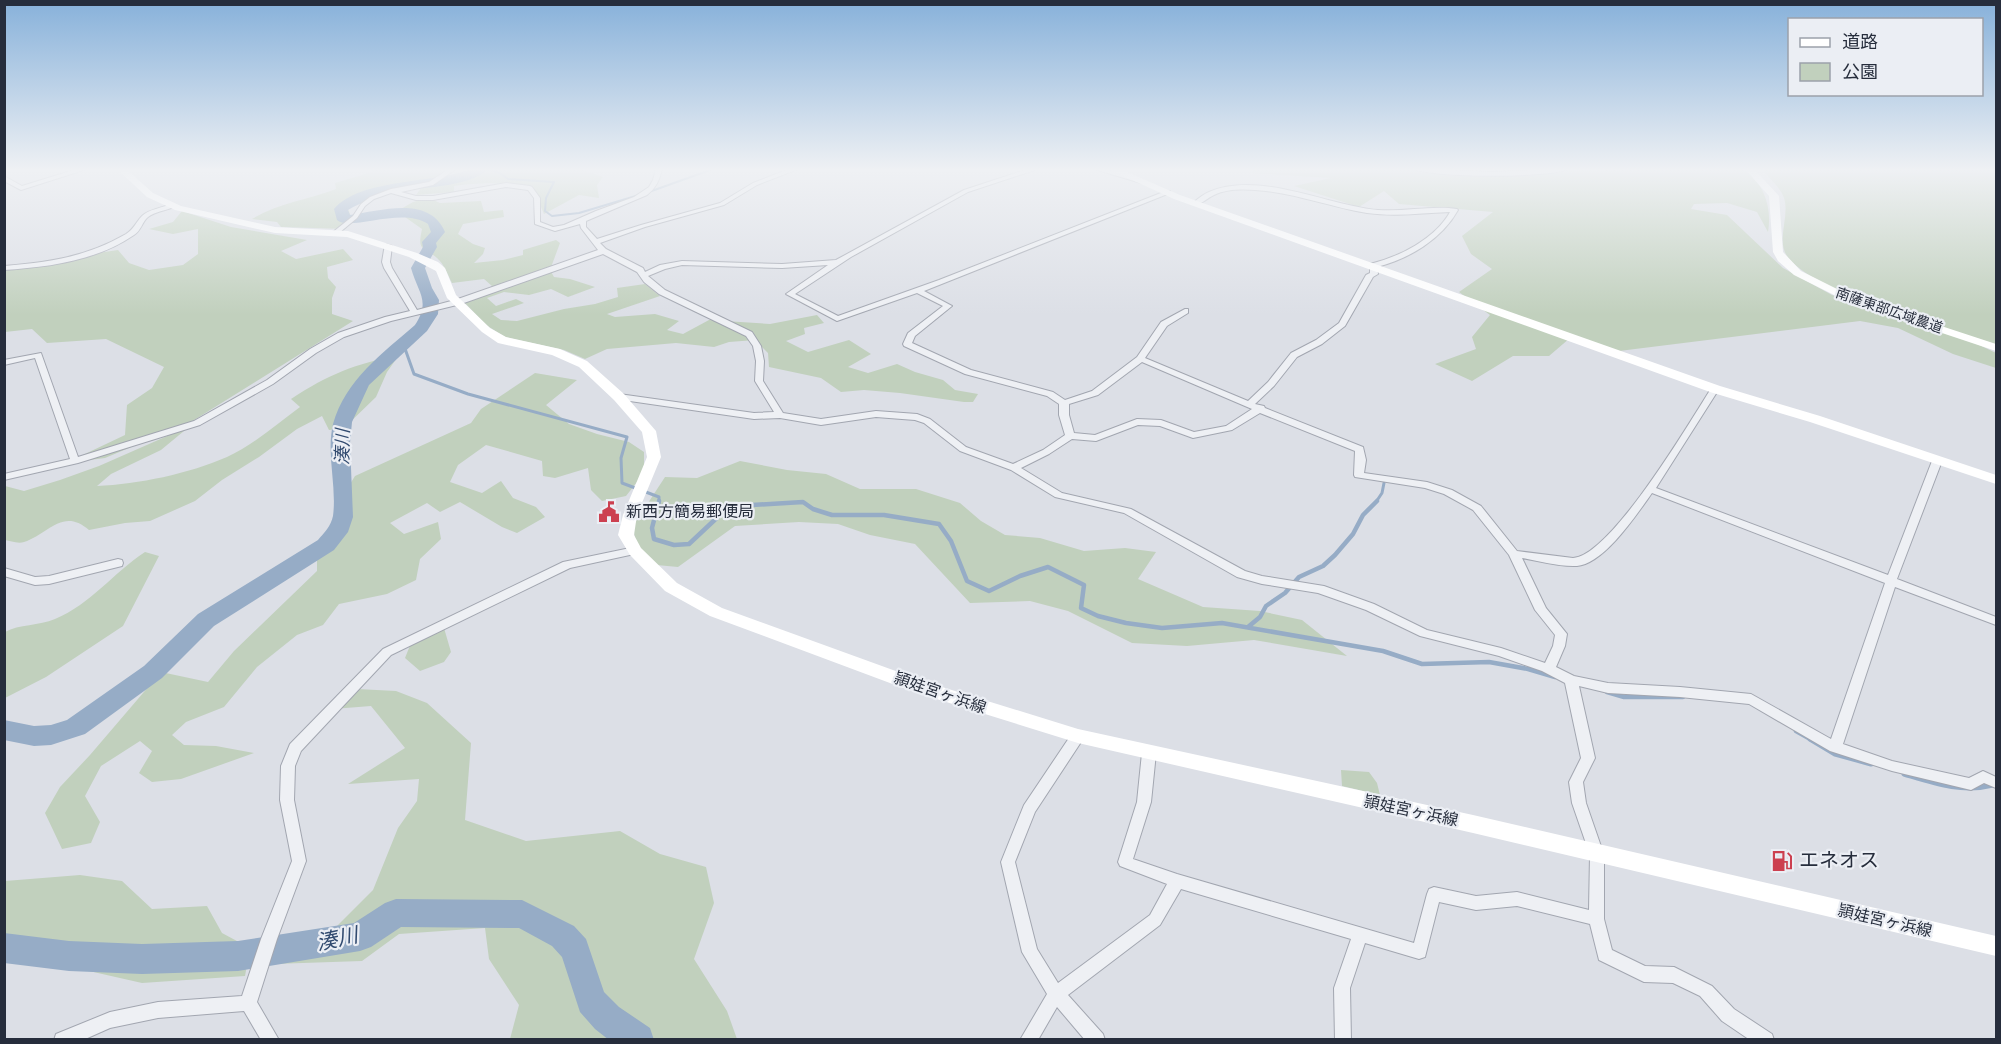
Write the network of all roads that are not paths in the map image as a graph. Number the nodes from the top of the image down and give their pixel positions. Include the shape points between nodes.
1 (144, 218) edge
2 (219, 218) edge
3 (354, 218) edge
4 (537, 218) edge
5 (589, 218) edge
6 (673, 218) edge
7 (917, 218) edge
8 (1103, 218) edge
9 (1237, 218) edge
10 (1450, 218) edge
11 (1777, 218) edge
12 (583, 222) junction
13 (337, 232) junction
14 (596, 242) junction
15 (388, 246) junction
16 (603, 251) junction
17 (840, 262) junction
18 (1373, 266) junction
19 (4, 268) edge
20 (644, 275) junction
21 (918, 291) junction
22 (458, 302) junction
23 (418, 311) junction
24 (1185, 311) dead end
25 (1996, 348) edge
26 (1140, 359) junction
27 (4, 363) edge
28 (1715, 389) junction
29 (619, 397) junction
30 (1064, 403) junction
31 (1249, 405) junction
32 (1261, 408) junction
33 (780, 415) junction
34 (1070, 436) junction
35 (75, 461) junction
36 (1937, 461) junction
37 (1014, 468) junction
38 (4, 477) edge
39 (1996, 480) edge
40 (1650, 489) junction
41 (635, 551) junction
42 (1514, 554) junction
43 (118, 563) dead end
44 (4, 572) edge
45 (1891, 581) junction
46 (1996, 621) edge
47 (1549, 669) junction
48 (1571, 680) junction
49 (1077, 736) junction
50 (1835, 747) junction
51 (1149, 753) junction
52 (1996, 783) edge
53 (1597, 855) junction
54 (1177, 881) junction
55 (1596, 919) junction
56 (1361, 934) junction
57 (1973, 942) junction
58 (1996, 946) edge
59 (1996, 957) edge
60 (1056, 994) junction
61 (248, 1004) junction
62 (62, 1040) edge
63 (271, 1040) edge
64 (1028, 1040) edge
65 (1096, 1040) edge
66 (1343, 1040) edge
67 (1766, 1040) edge

1 - 19 street via 131,234 94,253 46,265
2 - 13 main road via 275,230
3 - 13 street
4 - 12 street via 537,223 554,229
5 - 12 street
6 - 14 street
7 - 17 street
8 - 21 street
9 - 18 main road
10 - 18 street via 1416,248
11 - 25 main road, 南薩東部広域農道 via 1775,243 1783,260 1824,288
12 - 14 street
13 - 15 main road
14 - 16 street
15 - 22 main road via 434,264
15 - 23 street via 388,268
16 - 20 street
16 - 22 street
17 - 20 street via 782,266 682,263
17 - 21 street via 790,294 837,319
18 - 28 main road
18 - 31 street via 1374,274 1342,324 1294,355
20 - 33 street via 662,292 748,334 757,345 759,381
21 - 30 street via 948,306 911,335 907,344 968,372 1050,394
22 - 23 street
22 - 29 main road via 502,340 556,352 583,364
23 - 35 street via 341,335 270,382 197,423
24 - 26 street via 1164,324
26 - 30 street via 1095,393
26 - 31 street
27 - 35 street via 38,355
28 - 36 main road
28 - 40 street
29 - 33 street via 754,416
29 - 41 main road via 650,431 654,457 626,535
30 - 34 street
31 - 32 street
32 - 34 street via 1229,428 1193,435 1161,423 1137,422 1096,438
32 - 42 street via 1360,449 1359,475 1416,482 1448,492 1480,512
33 - 37 street via 821,423 876,414 917,417 963,449
34 - 37 street
35 - 38 street
36 - 39 main road
36 - 45 street
37 - 47 street via 1059,495 1127,511 1241,574 1320,589 1424,633 1501,652
40 - 42 street via 1613,536 1579,562
40 - 45 street
41 - 49 main road, 頴娃宮ヶ浜線 via 671,587 716,612 920,687
41 - 61 street via 567,565 387,652 295,748 288,766 288,800 299,861
42 - 47 street via 1541,609 1561,634
43 - 44 street via 49,580
45 - 46 street
45 - 50 street
47 - 48 street
48 - 50 street via 1608,688 1751,699
48 - 53 street via 1588,758 1576,782 1579,803
49 - 51 main road, 頴娃宮ヶ浜線
49 - 60 street via 1029,809 1008,862 1030,952
50 - 52 street via 1892,766 1971,784 1983,776
51 - 53 main road, 頴娃宮ヶ浜線
51 - 54 street via 1144,802 1125,862
53 - 55 street
53 - 57 main road, 頴娃宮ヶ浜線
54 - 56 street
54 - 60 street via 1155,920
55 - 56 street via 1517,900 1476,903 1434,894 1419,952
55 - 67 street via 1605,955 1644,974 1674,975 1706,991 1728,1015
56 - 66 street via 1342,988
57 - 58 main road, 頴娃宮ヶ浜線
57 - 59 street
60 - 64 street
60 - 65 street
61 - 62 street via 159,1010 110,1020
61 - 63 street

